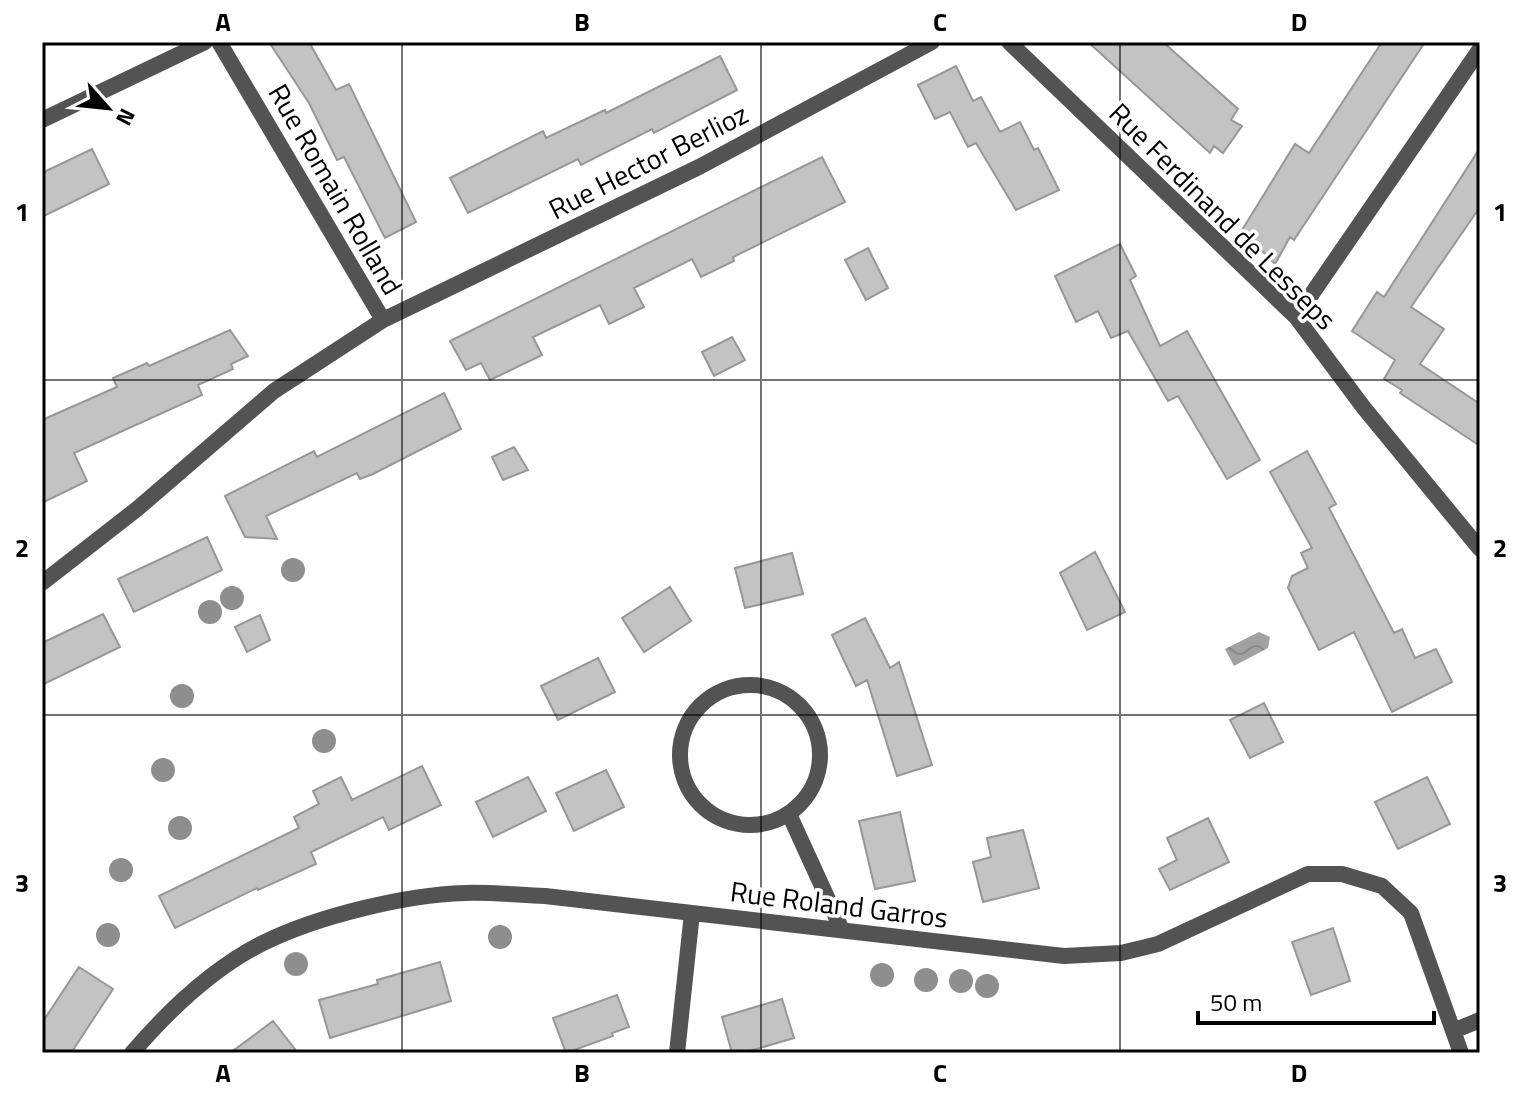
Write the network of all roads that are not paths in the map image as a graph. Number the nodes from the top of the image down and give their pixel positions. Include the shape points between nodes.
1 (205, 42) edge
2 (219, 42) edge
3 (932, 42) edge
4 (1009, 42) edge
5 (1478, 56) edge
6 (42, 120) edge
7 (1296, 317) junction
8 (383, 320) junction
9 (1480, 549) edge
10 (42, 583) edge
11 (789, 814) junction
12 (692, 913) junction
13 (842, 930) junction
14 (1480, 1020) edge
15 (1453, 1031) junction
16 (132, 1053) edge
17 (677, 1053) edge
18 (1461, 1053) edge

1 - 6 street
2 - 8 street, Rue Romain Rolland
3 - 8 street, Rue Hector Berlioz via 699,167
4 - 7 street, Rue Ferdinand de Lesseps
5 - 7 street
7 - 9 street, Rue Ferdinand de Lesseps
8 - 10 street, Rue Hector Berlioz via 274,391
11 - 11 street via 817,779 819,736 810,717 791,697 766,686 741,684 719,691 700,705 685,728 679,750 689,789 702,807 723,821 768,823
11 - 13 street
12 - 13 street, Rue Roland Garros
12 - 16 street, Rue Roland Garros via 545,896 465,893 389,901 263,943 173,1009
12 - 17 street
13 - 15 street, Rue Roland Garros via 1064,956 1121,953 1158,944 1308,874 1342,874 1382,886 1411,913
14 - 15 street
15 - 18 street, Rue Roland Garros

